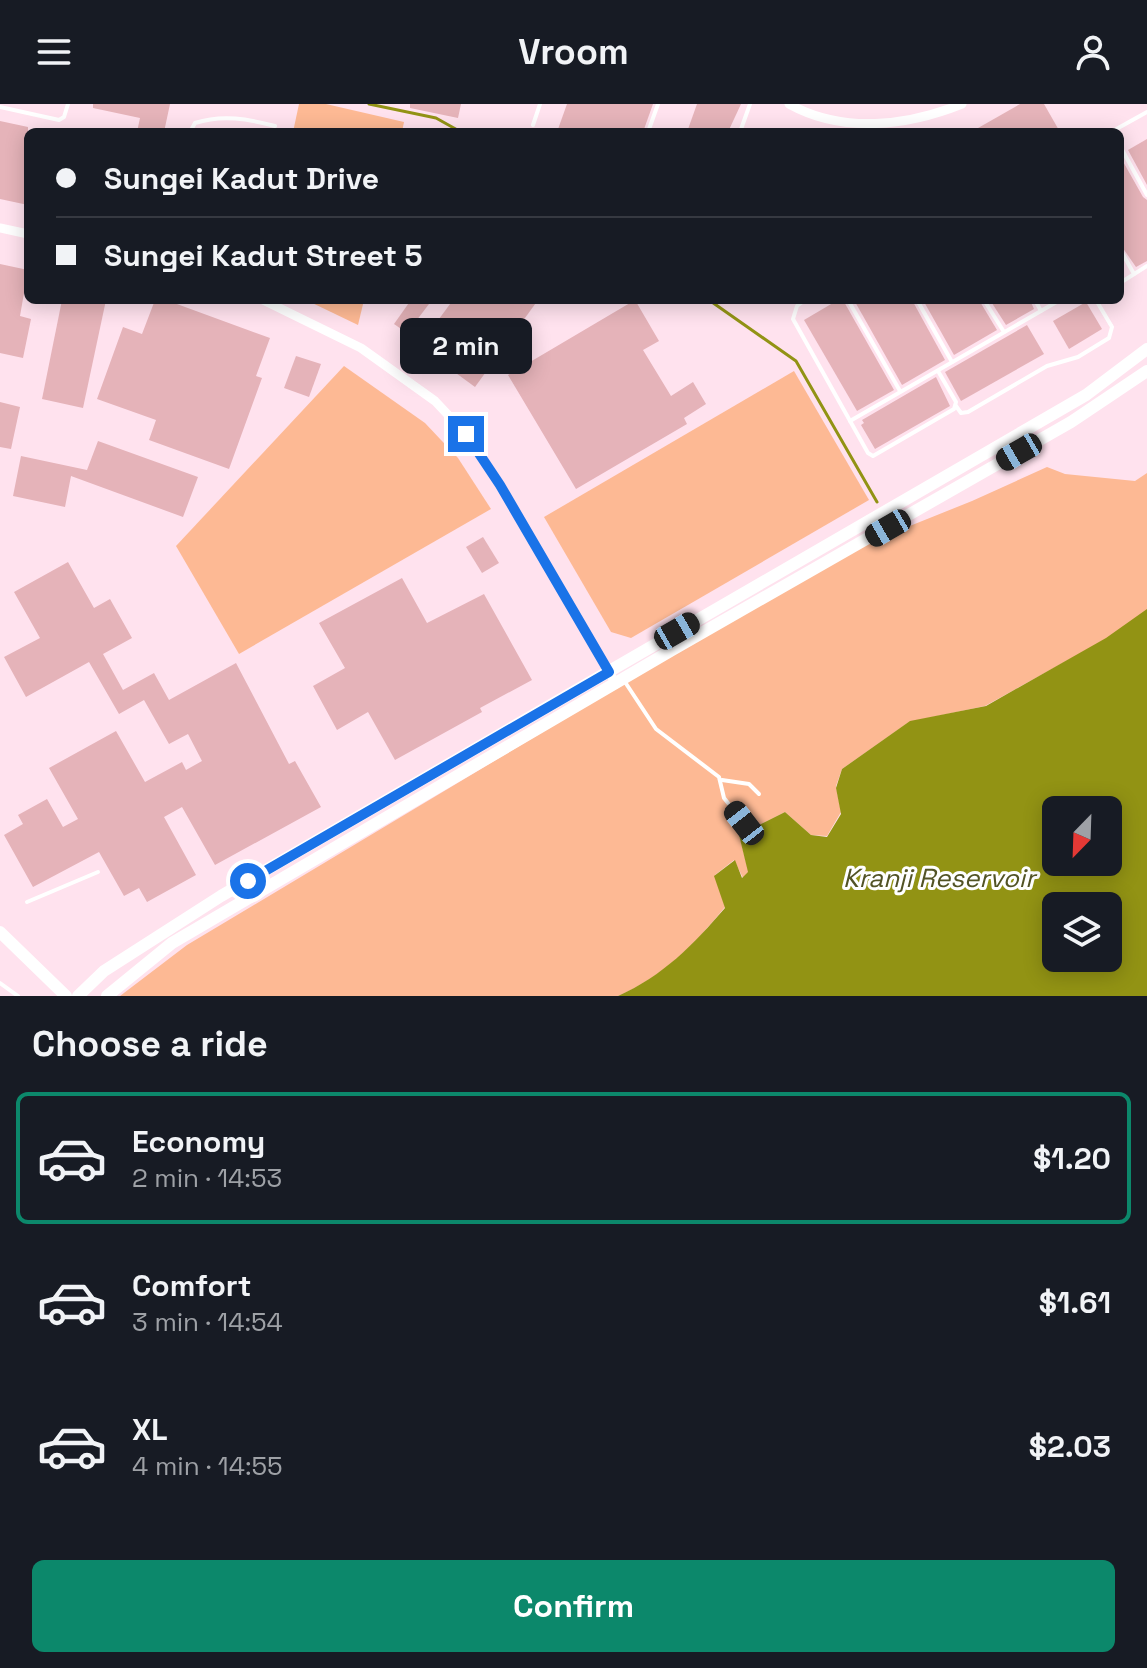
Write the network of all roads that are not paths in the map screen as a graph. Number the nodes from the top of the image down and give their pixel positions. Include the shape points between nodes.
1 (68, 104) edge
2 (540, 104) edge
3 (658, 104) edge
4 (750, 104) edge
5 (789, 104) edge
6 (962, 104) edge
7 (0, 107) edge
8 (1147, 112) edge
9 (533, 125) dead end
10 (275, 126) dead end
11 (192, 128) edge
12 (649, 128) edge
13 (741, 128) edge
14 (889, 128) edge
15 (1119, 128) edge
16 (1124, 153) edge
17 (1147, 195) edge
18 (0, 228) edge
19 (24, 233) edge
20 (1124, 256) edge
21 (1147, 266) edge
22 (1134, 274) junction
23 (1124, 280) edge
24 (271, 304) edge
25 (800, 304) edge
26 (850, 304) edge
27 (919, 304) edge
28 (986, 304) edge
29 (1037, 304) edge
30 (1053, 304) edge
31 (1098, 304) edge
32 (1041, 311) junction
33 (1004, 332) junction
34 (1147, 349) edge
35 (952, 362) junction
36 (938, 371) junction
37 (1147, 371) edge
38 (901, 392) junction
39 (956, 406) junction
40 (850, 421) junction
41 (609, 672) junction
42 (619, 682) junction
43 (721, 780) junction
44 (759, 794) dead end
45 (744, 823) dead end
46 (98, 872) dead end
47 (27, 902) dead end
48 (0, 932) edge
49 (0, 983) edge
50 (18, 996) edge
51 (66, 996) edge
52 (78, 996) edge
53 (107, 996) edge

1 - 7 lane via 59,120
2 - 9 lane
3 - 12 lane
4 - 13 lane
5 - 14 street via 833,120
6 - 14 street
8 - 15 lane
10 - 11 lane via 240,117 204,120
16 - 17 lane
18 - 19 street
20 - 22 lane
21 - 22 lane
22 - 23 lane
24 - 41 street via 361,348 435,401 466,434
25 - 40 lane via 793,319
26 - 38 lane
27 - 35 lane
28 - 33 lane
29 - 32 lane
30 - 32 lane
31 - 39 lane via 1112,327 1109,338 1078,357 1047,366 968,412 961,413
32 - 33 lane
33 - 35 lane
34 - 41 main road via 1086,395
35 - 36 lane
36 - 38 lane
36 - 39 lane
37 - 42 main road via 1071,422
38 - 40 lane
39 - 40 lane via 873,456
41 - 42 street
41 - 52 main road via 221,896 104,971
42 - 43 lane via 656,729
42 - 53 main road via 172,943
43 - 44 lane via 749,784
43 - 45 lane via 724,798
46 - 47 lane
48 - 51 main road
49 - 50 lane

